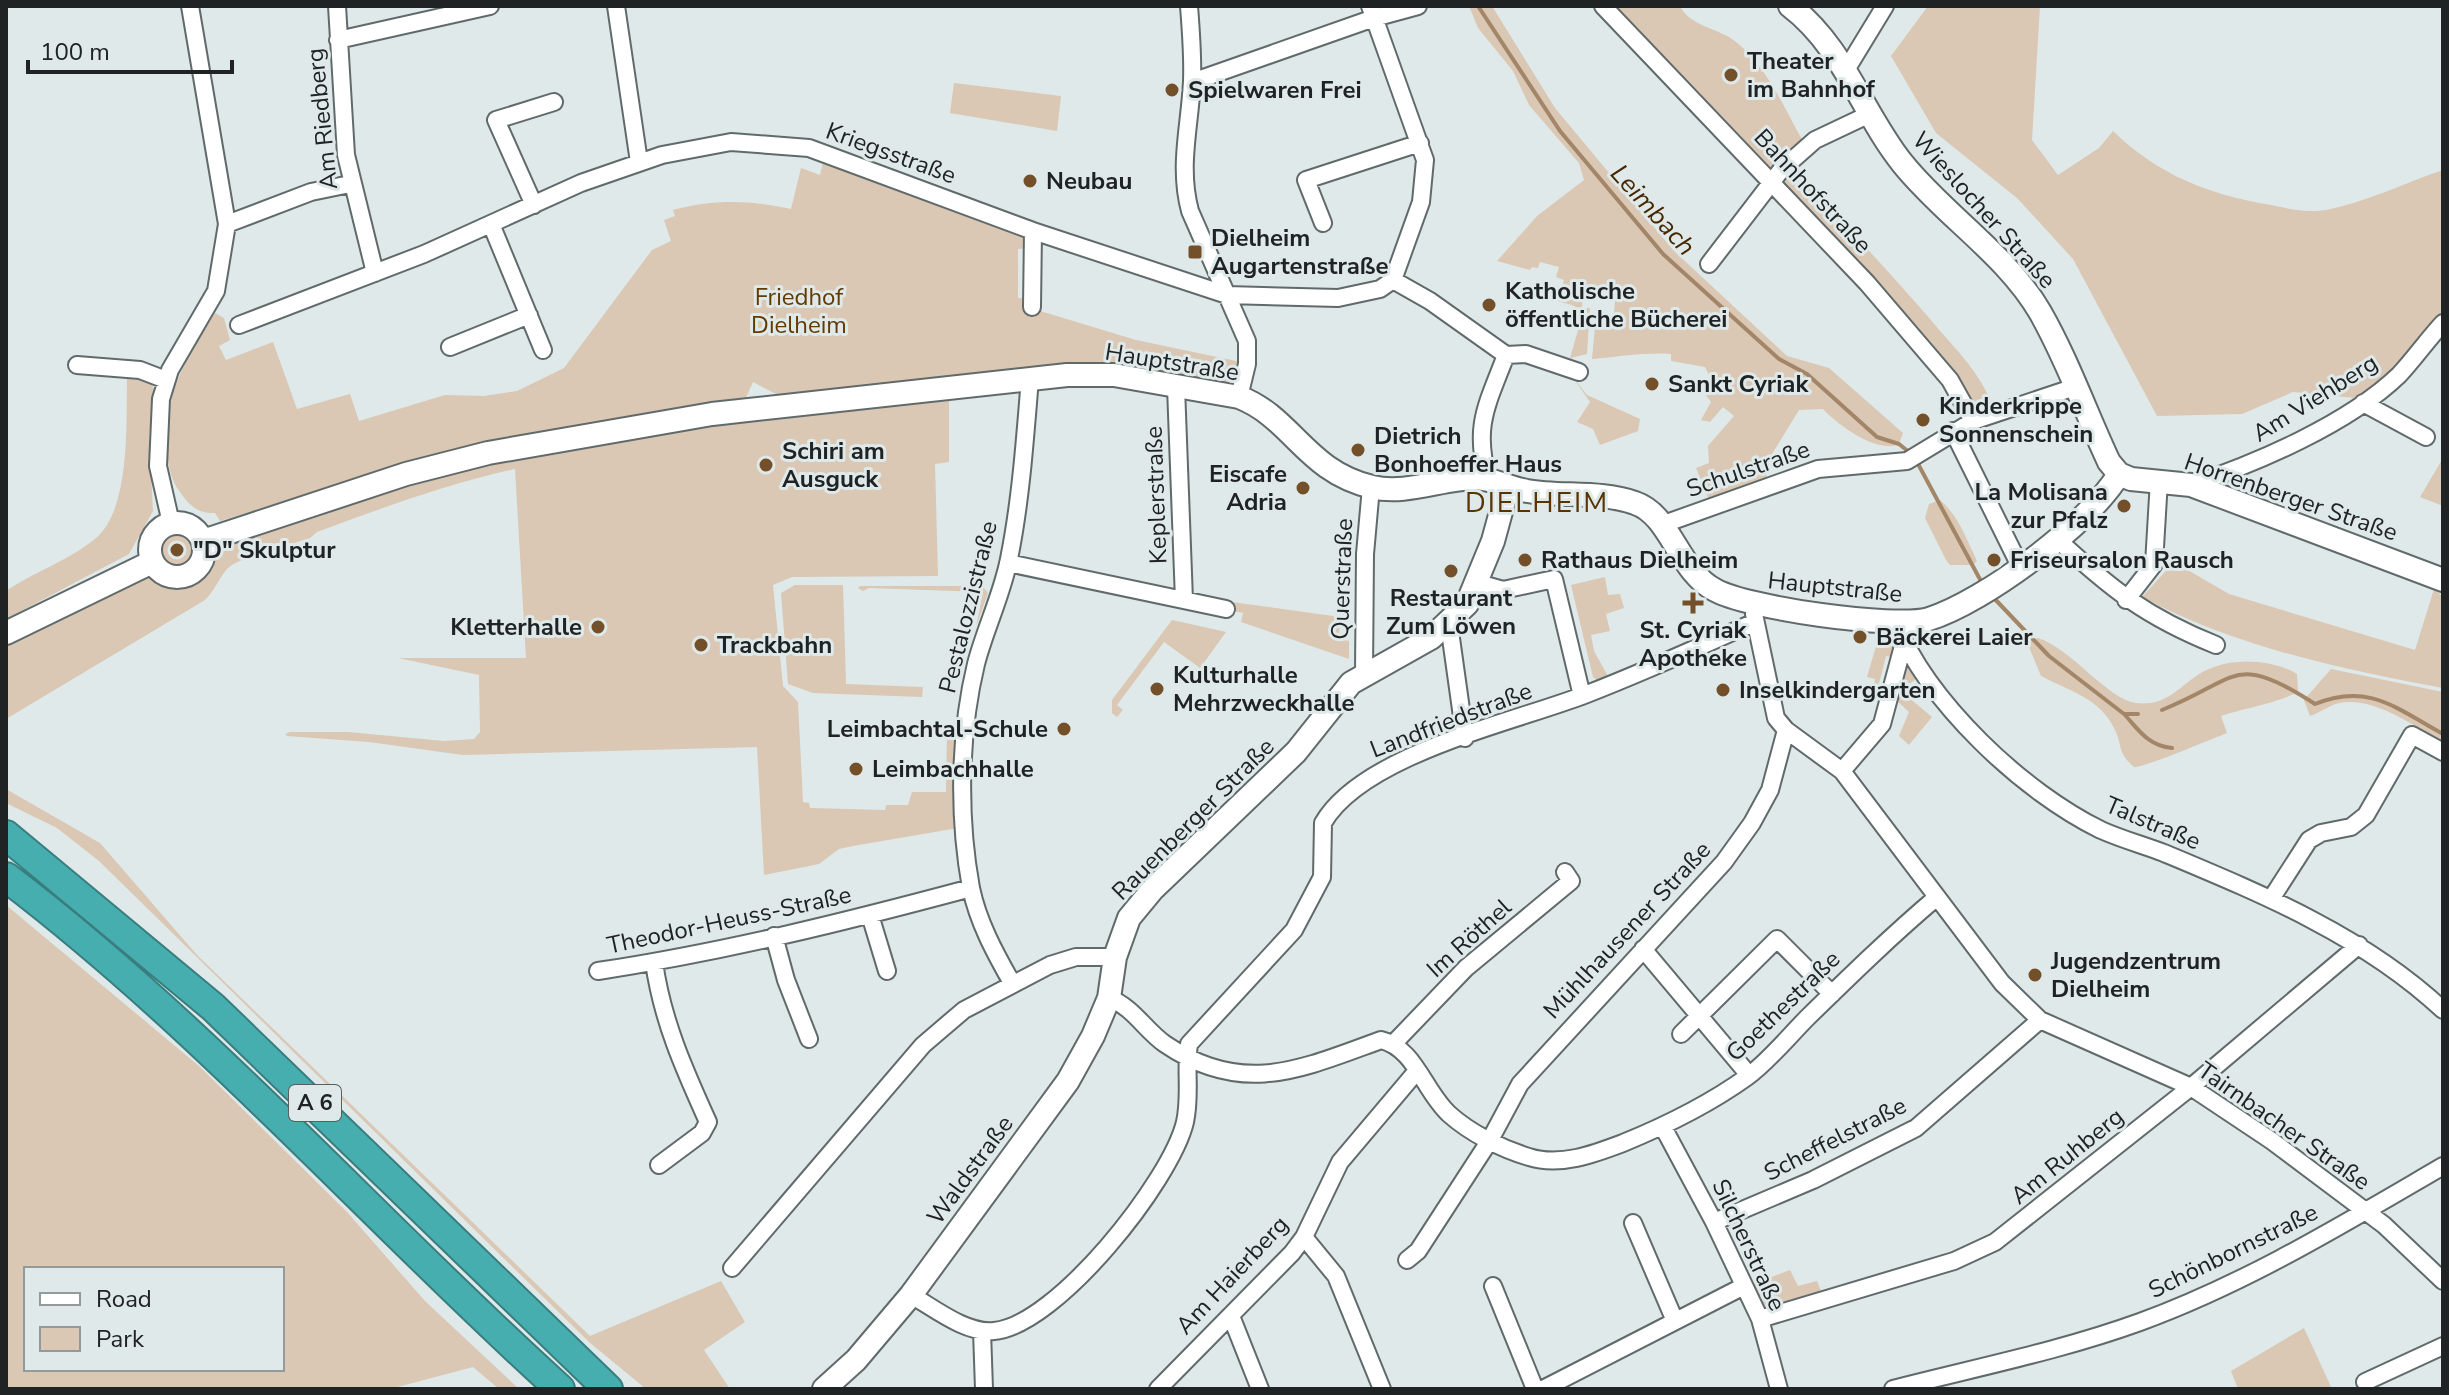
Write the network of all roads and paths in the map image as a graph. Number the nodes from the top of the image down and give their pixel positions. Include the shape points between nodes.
1 (190, 6) edge
2 (337, 6) edge
3 (490, 6) edge
4 (616, 6) edge
5 (1189, 6) edge
6 (1418, 6) edge
7 (1603, 6) edge
8 (1885, 6) edge
9 (1795, 8) edge
10 (1372, 12) edge
11 (338, 40) junction
12 (1846, 70) junction
13 (1192, 82) junction
14 (554, 102) dead end
15 (1872, 113) junction
16 (1420, 143) junction
17 (639, 162) junction
18 (1771, 180) junction
19 (350, 184) junction
20 (534, 205) junction
21 (1323, 223) dead end
22 (227, 224) junction
23 (491, 224) junction
24 (1033, 231) junction
25 (1709, 264) dead end
26 (375, 273) junction
27 (1393, 280) junction
28 (1227, 295) junction
29 (1032, 307) dead end
30 (529, 315) junction
31 (2443, 323) edge
32 (239, 325) dead end
33 (450, 347) dead end
34 (543, 350) dead end
35 (1506, 355) junction
36 (77, 365) dead end
37 (1579, 372) dead end
38 (1030, 378) junction
39 (166, 380) junction
40 (1176, 387) junction
41 (2075, 387) junction
42 (1239, 397) junction
43 (2363, 403) junction
44 (1973, 421) junction
45 (1953, 431) junction
46 (2426, 437) dead end
47 (2119, 474) junction
48 (2159, 480) junction
49 (1498, 483) junction
50 (2191, 485) junction
51 (1371, 487) junction
52 (171, 523) junction
53 (1661, 525) junction
54 (2057, 539) junction
55 (203, 541) junction
56 (152, 562) junction
57 (1008, 563) junction
58 (2021, 568) junction
59 (2442, 580) edge
60 (1478, 583) junction
61 (1184, 600) junction
62 (2126, 600) junction
63 (1226, 609) dead end
64 (1754, 614) junction
65 (1449, 624) junction
66 (1900, 632) junction
67 (6, 633) edge
68 (2216, 645) dead end
69 (1364, 673) junction
70 (1582, 696) junction
71 (1786, 730) junction
72 (1465, 738) junction
73 (2443, 752) edge
74 (1842, 771) junction
75 (6, 835) edge
76 (1565, 872) dead end
77 (6, 877) edge
78 (971, 888) junction
79 (1937, 897) junction
80 (2271, 899) junction
81 (870, 915) junction
82 (774, 936) junction
83 (2359, 945) junction
84 (1643, 949) junction
85 (1115, 957) junction
86 (654, 962) junction
87 (598, 971) dead end
88 (887, 971) dead end
89 (1012, 983) junction
90 (1832, 994) junction
91 (1109, 998) junction
92 (2443, 1010) edge
93 (1701, 1016) junction
94 (2040, 1020) junction
95 (1681, 1034) dead end
96 (809, 1039) dead end
97 (1394, 1043) junction
98 (1186, 1058) junction
99 (1416, 1072) junction
100 (1749, 1075) junction
101 (2191, 1087) junction
102 (1663, 1127) junction
103 (1490, 1140) junction
104 (659, 1165) dead end
105 (2443, 1166) edge
106 (2365, 1212) junction
107 (1714, 1222) junction
108 (1633, 1223) dead end
109 (1304, 1237) junction
110 (1407, 1260) dead end
111 (732, 1268) dead end
112 (2443, 1281) edge
113 (1493, 1286) dead end
114 (1744, 1286) junction
115 (911, 1295) junction
116 (1231, 1316) junction
117 (1760, 1319) junction
118 (1675, 1321) junction
119 (982, 1331) junction
120 (2443, 1346) edge
121 (2365, 1382) dead end
122 (560, 1389) edge
123 (608, 1389) edge
124 (824, 1389) edge
125 (984, 1389) edge
126 (1158, 1389) edge
127 (1260, 1389) edge
128 (1382, 1389) edge
129 (1535, 1389) edge
130 (1543, 1389) edge
131 (1779, 1389) edge
132 (1893, 1389) edge

1 - 22 street
2 - 11 street, Am Riedberg
3 - 11 street
4 - 17 street
5 - 13 street
6 - 10 street
7 - 18 street, Bahnhofstraße
8 - 12 street
9 - 12 street, Wieslocher Straße
10 - 13 street
10 - 16 street
11 - 19 street, Am Riedberg
12 - 15 street, Wieslocher Straße
13 - 28 street via 1184,188
14 - 20 street via 496,120
15 - 18 street via 1815,140
15 - 41 street, Wieslocher Straße via 1903,164 2011,274 2039,311
16 - 21 street via 1306,180
16 - 27 street via 1425,186
17 - 20 street, Kriegsstraße
17 - 24 street, Kriegsstraße via 731,142 809,148
18 - 25 street
18 - 44 street, Bahnhofstraße via 1950,380
19 - 22 street via 311,192
19 - 26 street, Am Riedberg
20 - 23 street, Kriegsstraße
22 - 39 street via 216,291
23 - 26 street, Kriegsstraße
23 - 30 street
24 - 28 street, Kriegsstraße
24 - 29 street
26 - 32 street, Kriegsstraße
27 - 28 street via 1380,289 1338,298
27 - 35 street
28 - 42 street via 1247,341
30 - 33 street
30 - 34 street
31 - 43 street, Am Viehberg via 2399,374
35 - 37 street via 1526,354
35 - 49 street via 1481,423 1480,450
36 - 39 street via 140,370
38 - 40 street, Hauptstraße via 1114,375
38 - 55 street, Hauptstraße via 712,414 488,453
38 - 57 street, Pestalozzistraße via 1022,483
39 - 52 street via 156,441
40 - 42 street, Hauptstraße
40 - 61 street, Keplerstraße
41 - 44 street, Schulstraße
41 - 47 street, Wieslocher Straße
42 - 51 street, Hauptstraße via 1268,412 1322,466
43 - 46 street
43 - 50 street, Am Viehberg via 2250,465
44 - 45 street, Schulstraße
45 - 53 street, Schulstraße via 1907,461 1818,469
45 - 58 street
47 - 48 street, Horrenberger Straße
47 - 54 street, Hauptstraße via 2103,497
48 - 50 street, Horrenberger Straße
48 - 62 street via 2154,564
49 - 51 street, Hauptstraße
49 - 53 street, Hauptstraße via 1632,501
49 - 60 street, Rauenberger Straße
50 - 59 street, Horrenberger Straße
51 - 69 street, Querstraße
52 - 55 street via 194,528
52 - 56 street via 152,538
53 - 64 street, Hauptstraße via 1699,580
54 - 58 street, Hauptstraße
54 - 62 street
55 - 56 street via 203,559 192,573 165,575
56 - 67 street
57 - 61 street, Keplerstraße
57 - 78 street, Pestalozzistraße via 967,709 964,806
58 - 66 street, Hauptstraße via 1975,597
60 - 65 street, Rauenberger Straße
60 - 70 street via 1503,590 1554,579
61 - 63 street, Keplerstraße
62 - 68 street
64 - 66 street, Hauptstraße
64 - 70 street, Landfriedstraße via 1689,652
64 - 71 street via 1776,718
65 - 69 street, Rauenberger Straße
65 - 72 street
66 - 74 street via 1882,724
66 - 80 street, Talstraße via 1981,742 2048,797 2102,830
69 - 85 street, Rauenberger Straße via 1296,752 1153,889 1129,918
70 - 72 street, Landfriedstraße
71 - 74 street, Tairnbacher Straße
71 - 84 street, Mühlhausener Straße via 1770,790 1752,823 1724,862
72 - 98 street, Landfriedstraße via 1378,772 1330,813 1320,835 1322,877 1298,923 1269,960 1196,1032
73 - 80 street via 2412,735 2366,815 2351,827 2309,840
74 - 79 street, Tairnbacher Straße
75 - 123 highway, A 6 via 213,1007
76 - 97 street, Im Röthel via 1571,881 1466,968
77 - 122 highway, A 6 via 198,1038
78 - 81 street, Theodor-Heuss-Straße
78 - 89 street, Pestalozzistraße via 992,947
79 - 90 street, Goethestraße
79 - 94 street, Tairnbacher Straße via 2002,983
80 - 83 street, Talstraße
81 - 82 street, Theodor-Heuss-Straße
81 - 88 street, Theodor-Heuss-Straße
82 - 86 street, Theodor-Heuss-Straße
82 - 96 street
83 - 92 street, Talstraße
83 - 101 street, Am Ruhberg
84 - 93 street
84 - 103 street, Mühlhausener Straße via 1520,1084
85 - 89 street via 1076,957
85 - 91 street, Waldstraße
86 - 87 street, Theodor-Heuss-Straße
86 - 104 street via 660,1004 708,1122 702,1133
89 - 111 street via 964,1010 923,1045
90 - 93 street via 1777,939
90 - 100 street, Goethestraße
91 - 98 street via 1129,1008 1155,1037
91 - 115 street, Waldstraße via 1068,1081
93 - 95 street
93 - 100 street
94 - 101 street, Tairnbacher Straße
94 - 107 street, Scheffelstraße via 1916,1128
97 - 98 street via 1381,1040 1262,1075 1206,1068
97 - 99 street, Goethestraße
98 - 119 street via 1190,1092 1184,1125 1136,1211 1052,1303 1029,1320 996,1332
99 - 103 street, Goethestraße via 1449,1114
99 - 109 street, Am Haierberg via 1340,1162
100 - 102 street, Goethestraße
101 - 106 street, Tairnbacher Straße
101 - 117 street, Am Ruhberg via 1995,1242 1954,1261
102 - 103 street, Goethestraße via 1567,1161 1531,1158
102 - 107 street, Silcherstraße
103 - 110 street, Mühlhausener Straße
105 - 106 street, Schönbornstraße
106 - 112 street, Tairnbacher Straße
106 - 132 street, Schönbornstraße via 2242,1279 2137,1323
107 - 114 street, Silcherstraße
108 - 118 street
109 - 116 street, Am Haierberg
109 - 128 street via 1336,1276
113 - 129 street
114 - 117 street, Silcherstraße
114 - 118 street
115 - 119 street
115 - 124 street, Waldstraße
116 - 126 street, Am Haierberg
116 - 127 street
117 - 131 street, Silcherstraße
118 - 130 street
119 - 125 street
120 - 121 street

